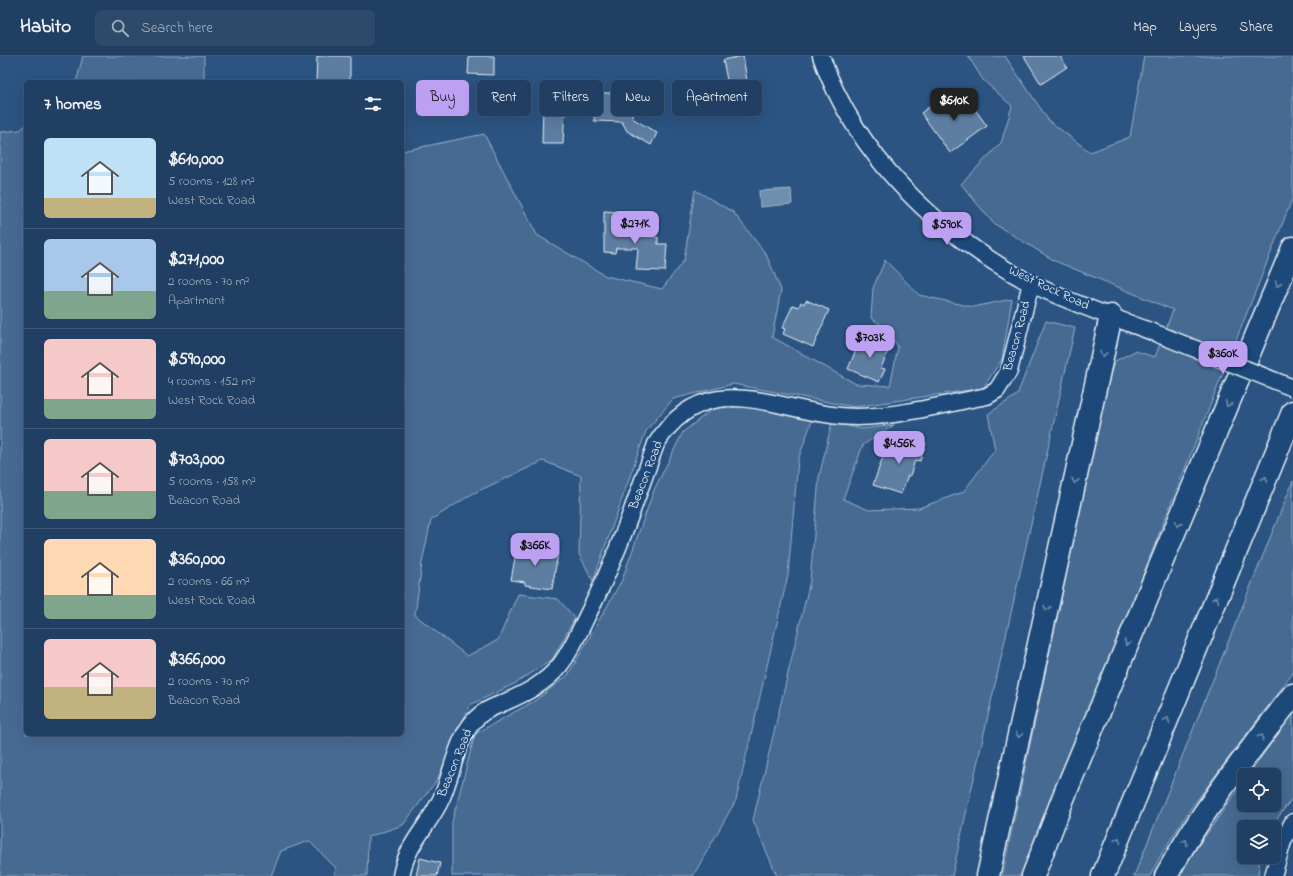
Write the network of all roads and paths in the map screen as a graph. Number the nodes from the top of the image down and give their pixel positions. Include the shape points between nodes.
1 (821, 56) edge
2 (1293, 248) edge
3 (1031, 283) junction
4 (1111, 316) junction
5 (1293, 388) edge
6 (1293, 412) edge
7 (1293, 695) edge
8 (1293, 822) edge
9 (401, 876) edge
10 (988, 876) edge
11 (1034, 876) edge
12 (1103, 876) edge
13 (1166, 876) edge
14 (1273, 876) edge

1 - 3 street, West Rock Road via 838,95 858,129 912,198 942,225 986,257
2 -> 11 highway via 1066,791
3 - 4 street, West Rock Road
3 - 9 street, Beacon Road via 1010,371 998,390 987,396 883,415 857,417 732,396 712,398 694,405 666,427 656,444 609,573 571,650 544,681 527,693 483,712 471,723 463,736 442,797 430,820 409,847
4 - 5 street, West Rock Road, bridge
4 -> 10 highway
12 -> 6 highway
13 -> 7 highway via 1190,834 1223,786
8 - 14 street via 1282,841

